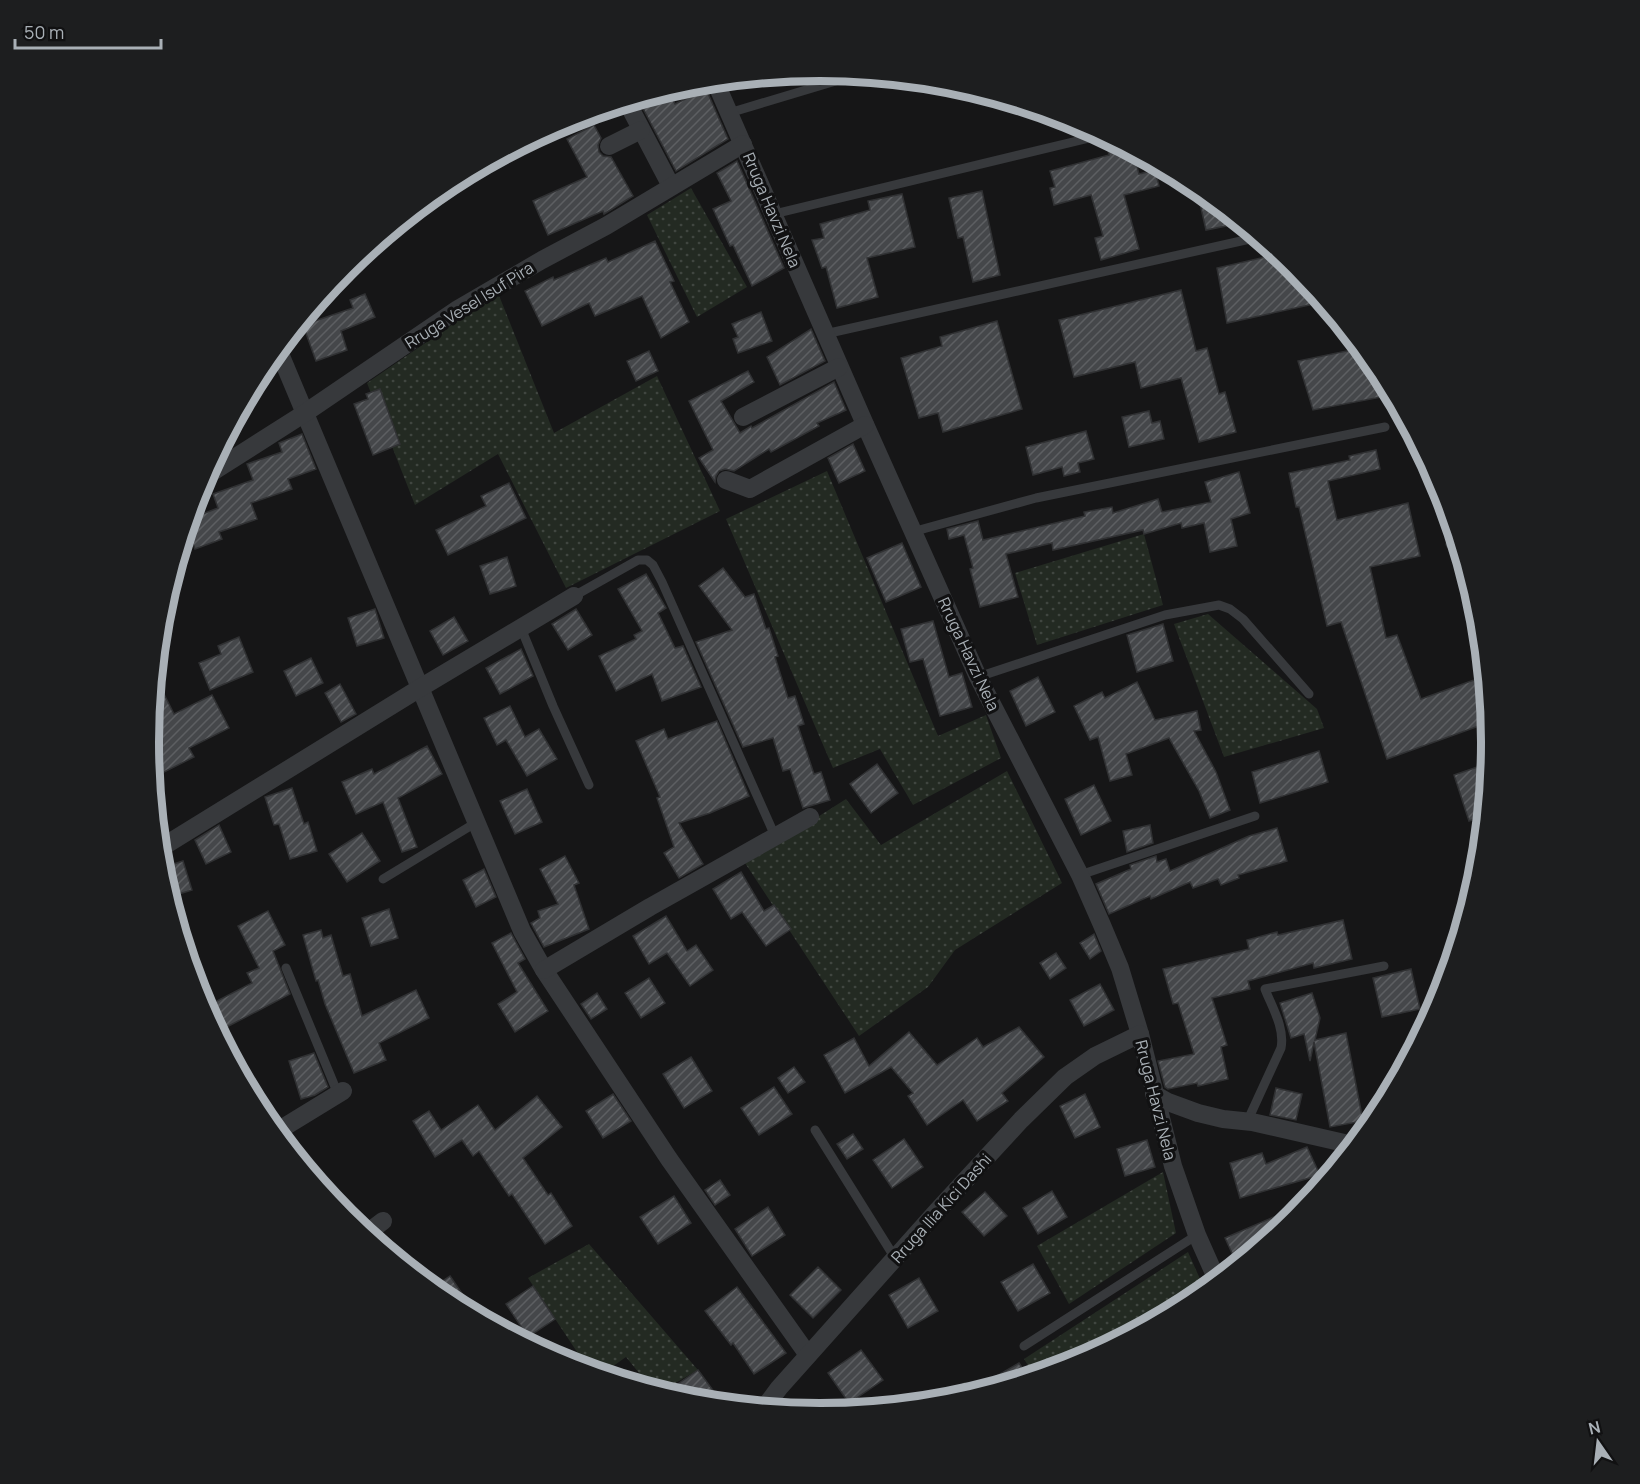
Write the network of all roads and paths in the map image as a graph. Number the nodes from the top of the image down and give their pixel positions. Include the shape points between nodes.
1 (835, 81) edge
2 (719, 89) edge
3 (631, 109) edge
4 (729, 113) junction
5 (641, 130) junction
6 (1089, 138) edge
7 (744, 144) junction
8 (609, 146) dead end
9 (671, 186) junction
10 (774, 214) junction
11 (1249, 239) edge
12 (825, 334) junction
13 (282, 359) edge
14 (840, 367) junction
15 (305, 413) junction
16 (743, 417) dead end
17 (865, 425) junction
18 (1385, 427) dead end
19 (219, 468) edge
20 (726, 480) dead end
21 (912, 532) junction
22 (574, 596) joint
23 (521, 628) junction
24 (978, 677) junction
25 (420, 688) junction
26 (1310, 694) dead end
27 (589, 785) dead end
28 (1255, 816) dead end
29 (810, 817) dead end
30 (477, 822) junction
31 (775, 836) junction
32 (168, 844) edge
33 (1080, 875) junction
34 (383, 879) dead end
35 (1384, 966) dead end
36 (286, 968) dead end
37 (544, 970) junction
38 (1140, 1034) junction
39 (340, 1092) joint
40 (1154, 1094) junction
41 (1247, 1122) junction
42 (284, 1127) edge
43 (814, 1130) dead end
44 (1345, 1143) edge
45 (383, 1221) dead end
46 (373, 1229) edge
47 (1197, 1235) junction
48 (895, 1258) junction
49 (1214, 1272) edge
50 (1024, 1346) dead end
51 (808, 1355) junction
52 (769, 1401) edge

1 - 4 lane
2 - 4 street, Rruga Havzi Nela
3 - 5 street
4 - 7 street, Rruga Havzi Nela
5 - 8 street
5 - 9 street
6 - 10 lane
7 - 9 street, Rruga Vesel Isuf Pira
7 - 10 street, Rruga Havzi Nela
9 - 15 street, Rruga Vesel Isuf Pira via 458,309
10 - 12 street, Rruga Havzi Nela
11 - 12 lane
12 - 14 street, Rruga Havzi Nela
13 - 15 street
14 - 16 street
14 - 17 street, Rruga Havzi Nela
15 - 19 street, Rruga Vesel Isuf Pira
15 - 25 street
17 - 20 street via 750,489
17 - 21 street, Rruga Havzi Nela
18 - 21 lane via 1036,498
21 - 24 street, Rruga Havzi Nela
22 - 23 street
22 - 31 lane via 638,560 653,565
23 - 25 street
23 - 27 lane
24 - 26 lane via 1165,615 1219,604 1243,618
24 - 33 street, Rruga Havzi Nela
25 - 30 street
25 - 32 street
28 - 33 lane
29 - 31 street
30 - 34 lane
30 - 37 street via 522,931
31 - 37 street
33 - 38 street, Rruga Havzi Nela via 1120,968
35 - 41 lane via 1265,989 1282,1040
36 - 39 lane
37 - 51 street via 669,1159
38 - 40 street, Rruga Havzi Nela
38 - 48 street, Rruga Ilia Kici Dashi via 1095,1056 1065,1077
39 - 42 street
40 - 41 street via 1198,1113
40 - 47 street, Rruga Havzi Nela
41 - 44 street
43 - 48 lane
45 - 46 street
47 - 49 street, Rruga Havzi Nela
47 - 50 lane
48 - 51 street, Rruga Ilia Kici Dashi
51 - 52 street, Rruga Ilia Kici Dashi

